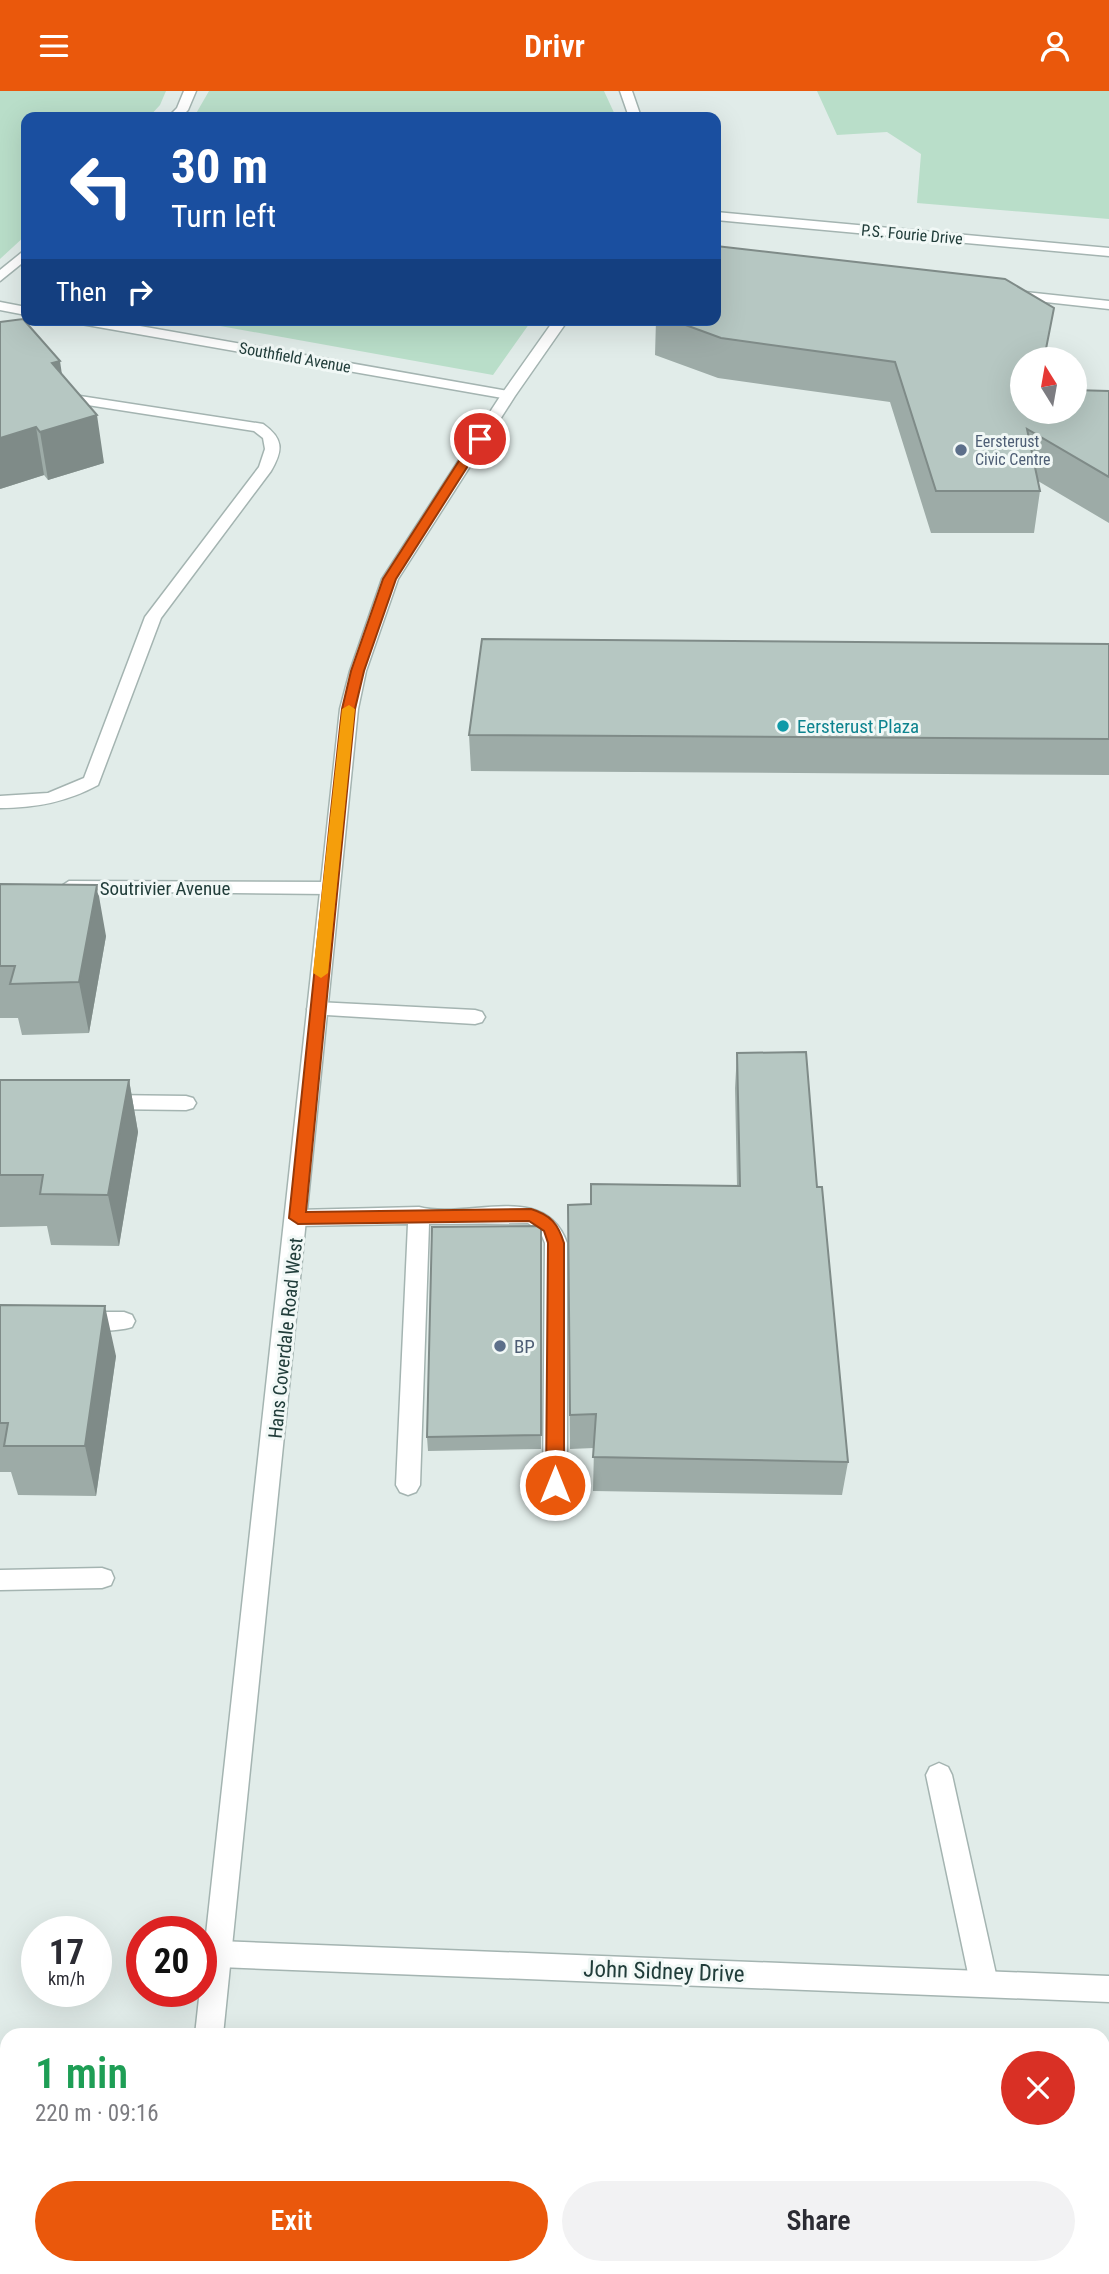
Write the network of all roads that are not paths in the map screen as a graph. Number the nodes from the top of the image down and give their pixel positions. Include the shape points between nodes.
1 (190, 91) edge
2 (626, 91) edge
3 (180, 112) edge
4 (633, 112) edge
5 (721, 216) edge
6 (1109, 252) edge
7 (21, 258) edge
8 (0, 277) edge
9 (985, 292) edge
10 (1109, 305) edge
11 (0, 306) edge
12 (21, 310) edge
13 (115, 326) edge
14 (558, 326) edge
15 (509, 395) junction
16 (67, 398) edge
17 (0, 803) edge
18 (55, 887) edge
19 (329, 888) junction
20 (317, 1009) junction
21 (475, 1017) dead end
22 (93, 1102) edge
23 (186, 1103) dead end
24 (419, 1215) junction
25 (298, 1218) junction
26 (55, 1321) edge
27 (124, 1321) dead end
28 (408, 1485) dead end
29 (555, 1485) dead end
30 (102, 1578) dead end
31 (0, 1580) edge
32 (939, 1775) dead end
33 (219, 1954) junction
34 (984, 1983) junction
35 (1109, 1989) edge
36 (210, 2028) edge

1 - 3 street
2 - 4 street
5 - 6 street, P.S. Fourie Drive
7 - 8 street
9 - 10 street
11 - 12 street
13 - 15 street, Southfield Avenue
14 - 15 street, Hans Coverdale Road West
15 - 19 street, Hans Coverdale Road West via 407,548 372,627 349,709
16 - 17 street via 258,427 270,436 272,449 266,468 153,617 92,781 71,794 28,803
18 - 19 street, Soutrivier Avenue
19 - 20 street, Hans Coverdale Road West
20 - 21 street
20 - 25 street, Hans Coverdale Road West
22 - 23 street
24 - 25 street
24 - 28 street
24 - 29 street via 531,1215 551,1229 556,1243
25 - 33 street, Hans Coverdale Road West
26 - 27 street
30 - 31 street
32 - 34 street
33 - 34 street, John Sidney Drive
33 - 36 street, Hans Coverdale Road West
34 - 35 street, John Sidney Drive

